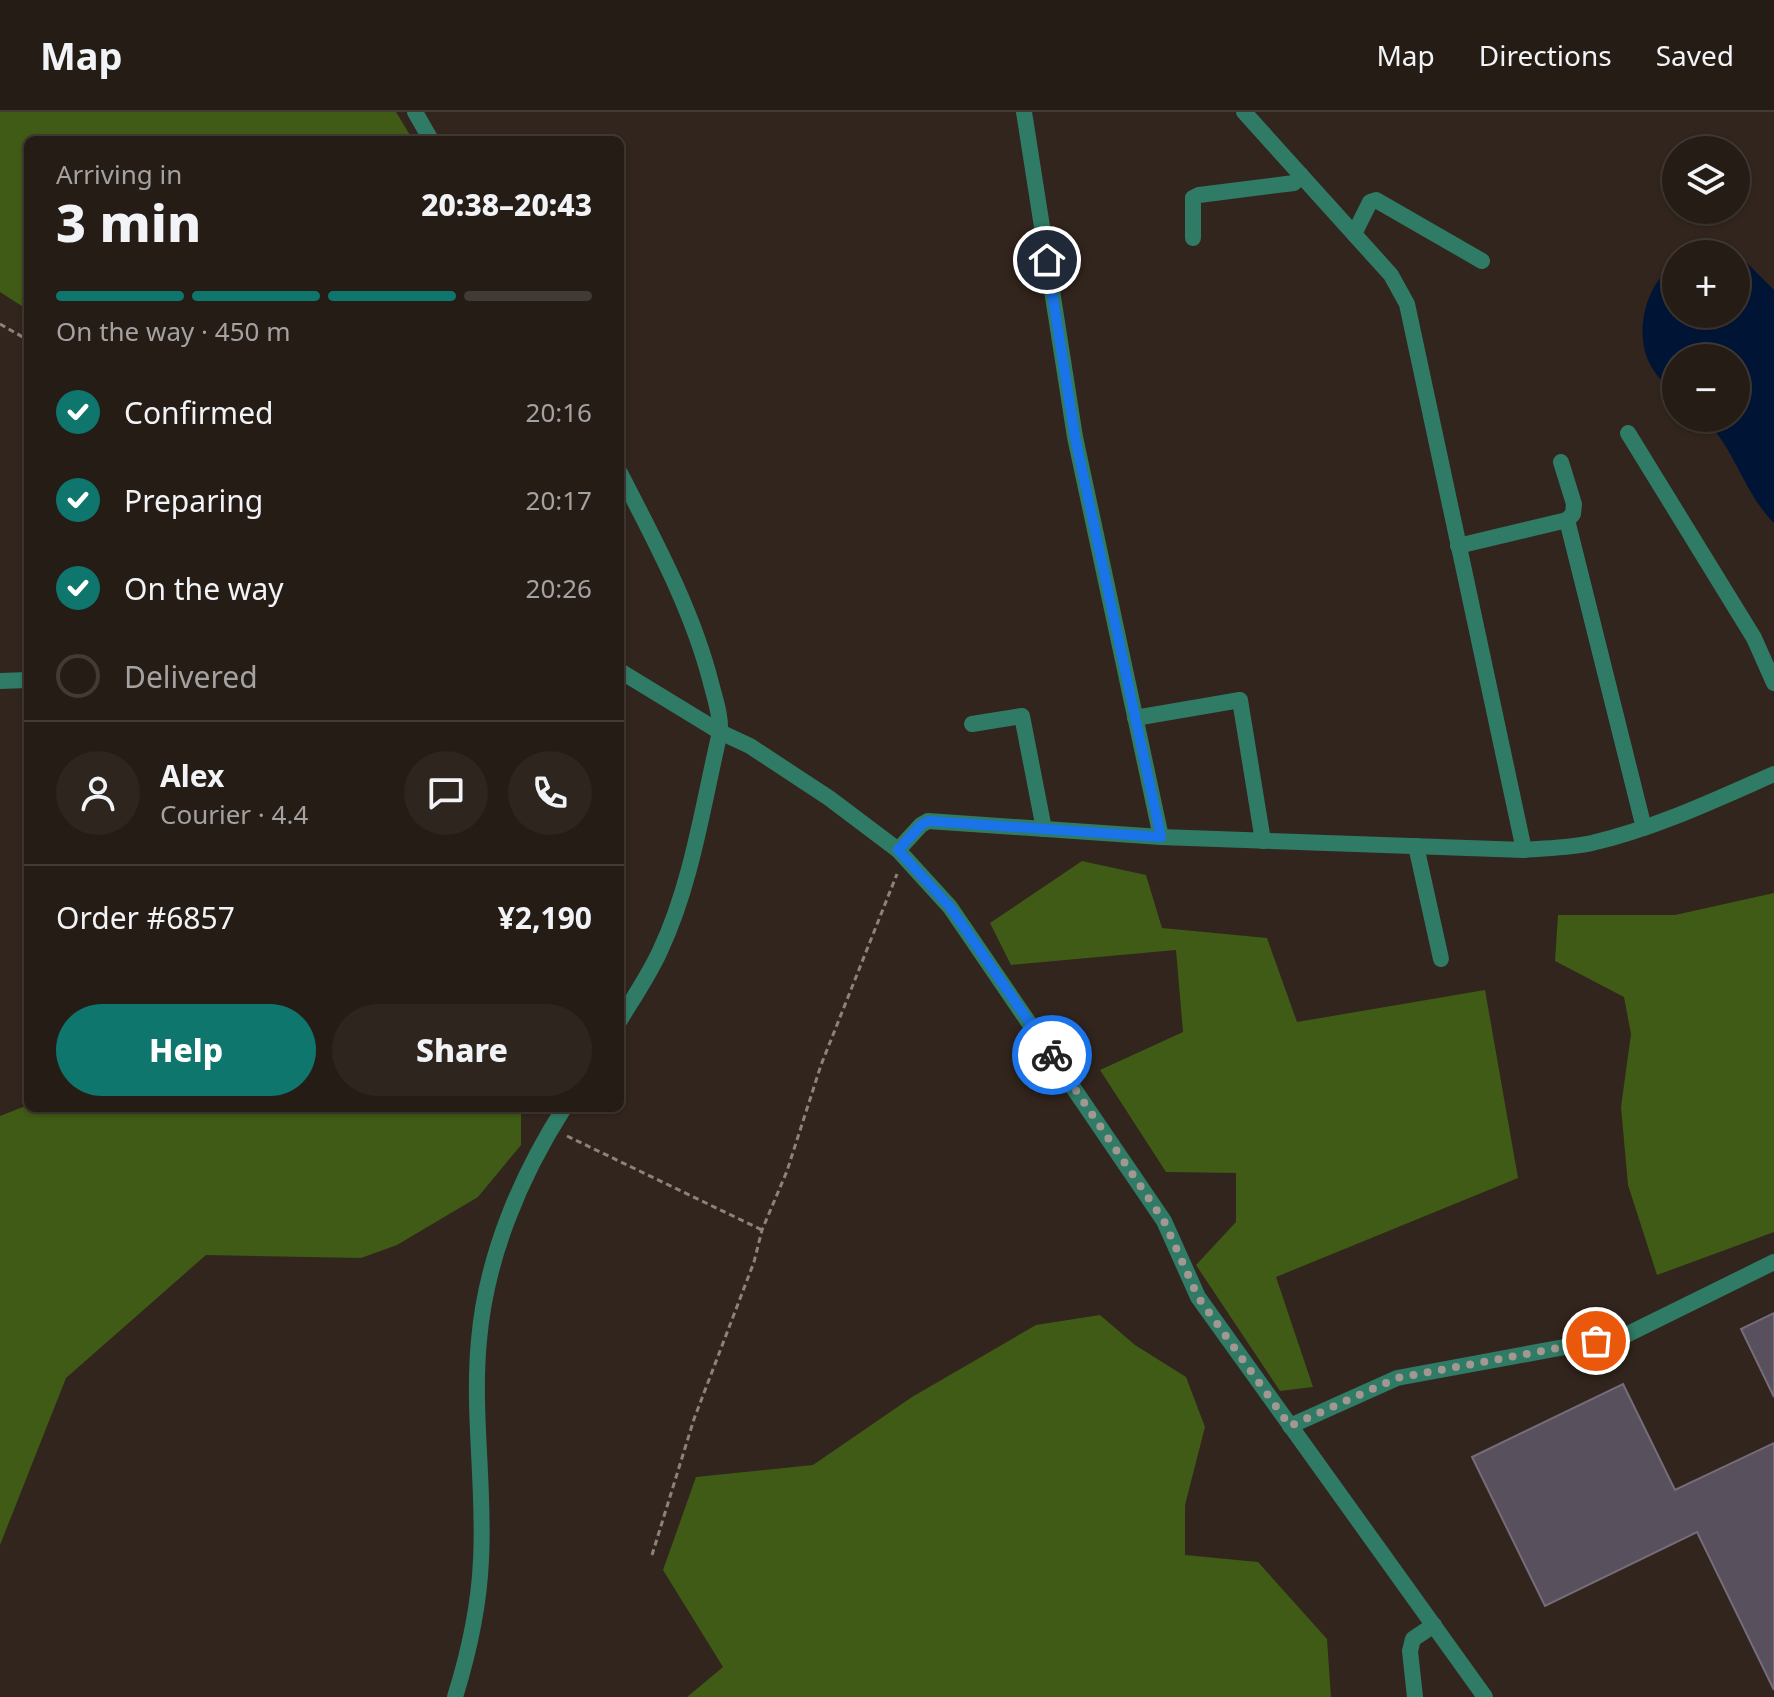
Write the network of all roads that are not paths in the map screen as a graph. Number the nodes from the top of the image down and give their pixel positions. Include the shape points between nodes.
1 (415, 112) edge
2 (1024, 112) edge
3 (1244, 112) edge
4 (429, 136) edge
5 (1301, 175) junction
6 (1354, 234) junction
7 (1193, 238) dead end
8 (1482, 261) dead end
9 (1628, 433) dead end
10 (1561, 462) dead end
11 (624, 481) edge
12 (1567, 520) junction
13 (1458, 546) junction
14 (624, 673) edge
15 (24, 680) edge
16 (0, 681) edge
17 (1774, 683) edge
18 (1135, 718) junction
19 (972, 724) dead end
20 (720, 732) junction
21 (1774, 774) edge
22 (1644, 828) junction
23 (1044, 829) junction
24 (1161, 837) junction
25 (1263, 841) junction
26 (1416, 846) junction
27 (1524, 850) junction
28 (902, 854) junction
29 (1441, 959) dead end
30 (624, 1013) edge
31 (562, 1112) edge
32 (1774, 1262) edge
33 (1290, 1426) junction
34 (1434, 1625) junction
35 (455, 1697) edge
36 (1415, 1697) edge
37 (1485, 1697) edge

1 - 4 street
2 - 18 street via 1075,437
3 - 5 street
5 - 6 street
5 - 7 street via 1294,183 1193,198
6 - 8 street via 1376,200
6 - 13 street via 1391,275 1407,304
9 - 17 street via 1754,638
10 - 12 street via 1574,504
11 - 20 street via 691,622 721,720
12 - 13 street
12 - 22 street
13 - 27 street
14 - 20 street
15 - 16 street
18 - 24 street
18 - 25 street via 1240,700
19 - 23 street via 1022,716
20 - 28 street via 781,766
20 - 30 street via 673,919
21 - 22 street
22 - 27 street via 1590,844
23 - 24 street
23 - 28 street via 928,821
24 - 25 street
25 - 26 street
26 - 27 street
26 - 29 street
28 - 33 street via 950,907 1150,1199 1198,1297
31 - 35 street via 527,1173 484,1299 478,1361 481,1558 470,1642
32 - 33 street via 1624,1336 1397,1378
33 - 34 street
34 - 36 street via 1413,1639
34 - 37 street

